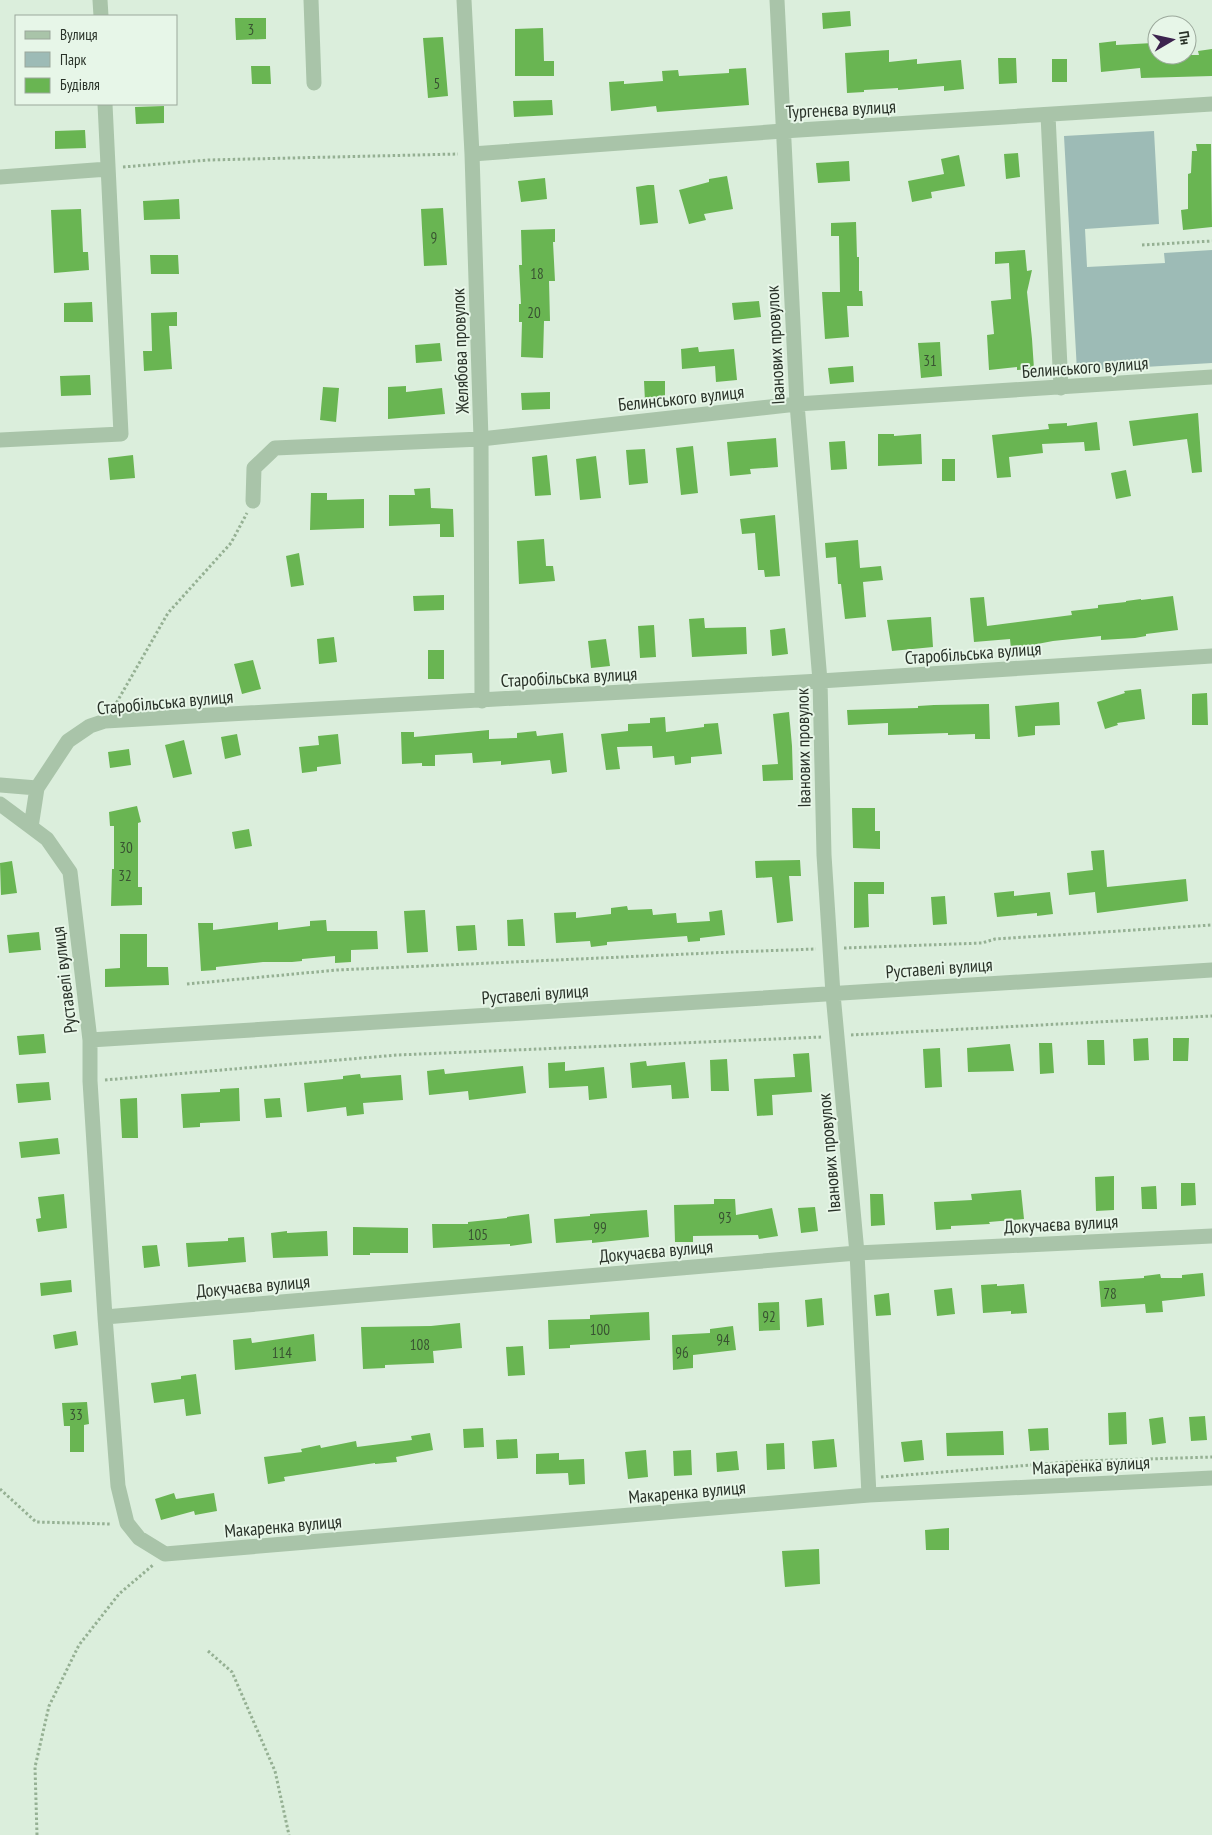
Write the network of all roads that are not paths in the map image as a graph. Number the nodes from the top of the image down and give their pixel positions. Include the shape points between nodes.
1 (100, 0) edge
2 (311, 0) edge
3 (464, 0) edge
4 (777, 0) edge
5 (101, 15) edge
6 (314, 83) dead end
7 (1212, 104) edge
8 (105, 105) edge
9 (1048, 115) junction
10 (783, 131) junction
11 (472, 154) junction
12 (108, 169) junction
13 (0, 177) edge
14 (1212, 378) edge
15 (1061, 388) junction
16 (797, 404) junction
17 (481, 439) junction
18 (0, 440) edge
19 (252, 501) road end
20 (1212, 656) edge
21 (820, 681) junction
22 (482, 701) junction
23 (0, 785) edge
24 (37, 788) junction
25 (0, 804) edge
26 (31, 827) junction
27 (1212, 970) edge
28 (833, 994) junction
29 (90, 1040) junction
30 (1212, 1236) edge
31 (857, 1253) junction
32 (105, 1317) junction
33 (1212, 1478) edge
34 (870, 1495) junction

1 - 5 street
2 - 6 street
3 - 11 street, Желябова провулок
4 - 10 street, Іванових провулок
7 - 9 street, Тургенєва вулиця
8 - 12 street
9 - 10 street, Тургенєва вулиця
9 - 15 street
10 - 11 street, Тургенєва вулиця
10 - 16 street, Іванових провулок
11 - 17 street, Желябова провулок
12 - 13 street
12 - 18 street via 121,434
14 - 15 street, Белинського вулиця
15 - 16 street, Белинського вулиця
16 - 17 street, Белинського вулиця
16 - 21 street, Іванових провулок
17 - 19 street, Белинського вулиця via 276,448 254,468
17 - 22 street, Желябова провулок
20 - 21 street, Старобільська вулиця
21 - 22 street, Старобільська вулиця
21 - 28 street, Іванових провулок via 824,855
22 - 24 street, Старобільська вулиця via 105,722 90,726 68,741
23 - 24 street
24 - 26 street, Старобільська вулиця
25 - 26 street
26 - 29 street, Руставелі вулиця via 47,839 70,872
27 - 28 street, Руставелі вулиця
28 - 29 street, Руставелі вулиця
28 - 31 street, Іванових провулок
29 - 32 street
30 - 31 street, Докучаєва вулиця
31 - 32 street, Докучаєва вулиця
31 - 34 street, Іванових провулок
32 - 34 street, Макаренка вулиця via 118,1486 127,1523 139,1538 165,1554
33 - 34 street, Макаренка вулиця

